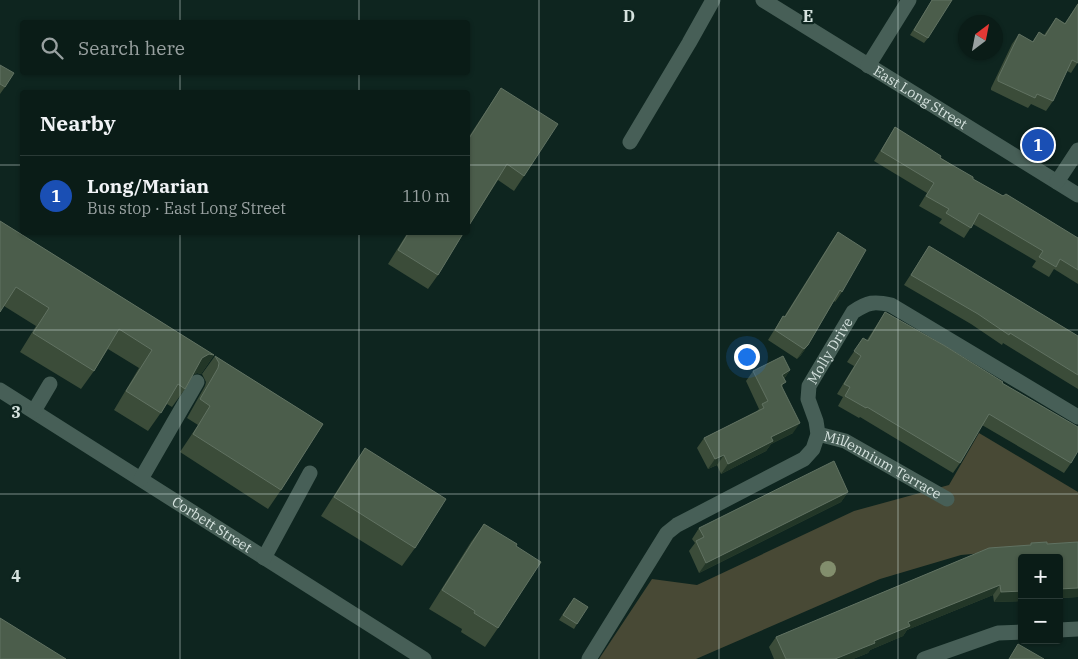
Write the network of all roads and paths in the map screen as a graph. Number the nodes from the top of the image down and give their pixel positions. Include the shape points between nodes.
1 (713, 0) edge
2 (763, 0) edge
3 (909, 0) edge
4 (868, 66) junction
5 (630, 142) dead end
6 (1078, 150) edge
7 (1057, 182) junction
8 (1078, 195) edge
9 (197, 382) edge
10 (50, 384) dead end
11 (0, 390) edge
12 (34, 411) junction
13 (1078, 417) edge
14 (818, 434) junction
15 (310, 473) dead end
16 (141, 479) junction
17 (947, 499) dead end
18 (264, 558) junction
19 (1078, 629) edge
20 (1063, 630) edge
21 (1018, 632) edge
22 (424, 659) edge
23 (589, 659) edge
24 (926, 659) edge

1 - 5 street
2 - 4 street, East Long Street
3 - 4 street
4 - 7 street, East Long Street
6 - 7 street
7 - 8 street, East Long Street
9 - 16 street
10 - 12 street
11 - 12 street, Corbett Street
12 - 16 street, Corbett Street
13 - 14 street, Molly Drive via 891,304 876,301 853,312 812,378 808,399
14 - 17 street, Millennium Terrace via 845,441
14 - 23 street via 813,449 804,459 667,533
15 - 18 street
16 - 18 street, Corbett Street
18 - 22 street, Corbett Street
19 - 20 street
21 - 24 street via 998,633

